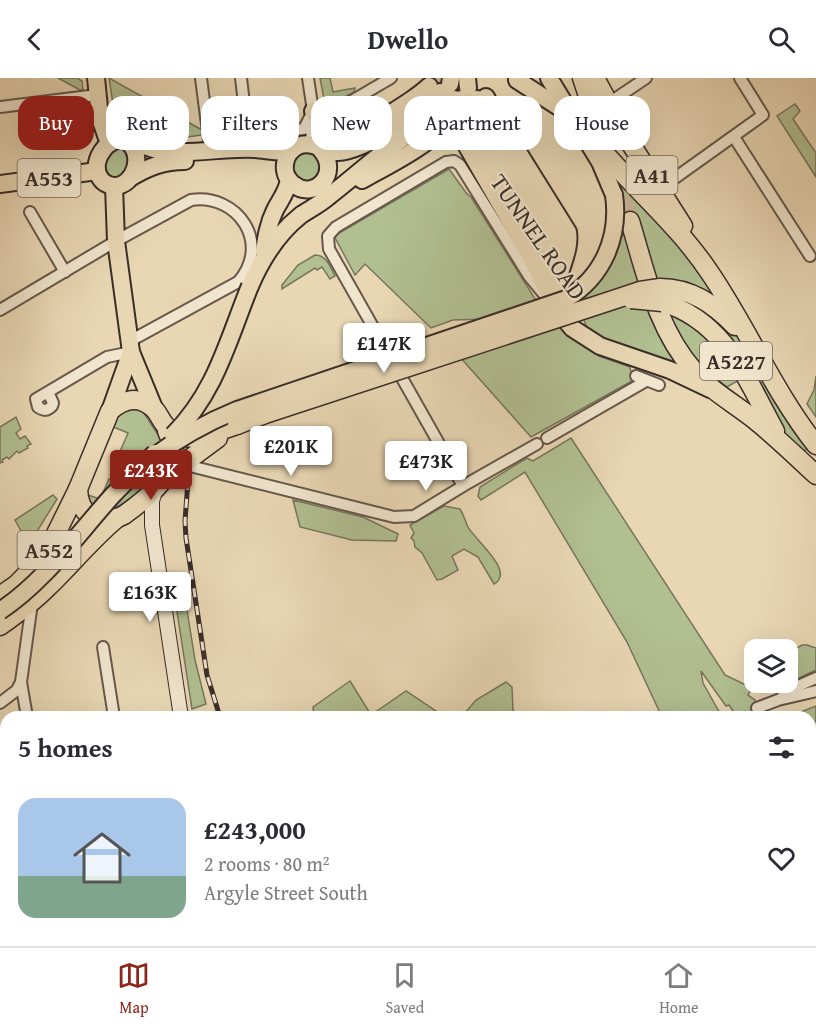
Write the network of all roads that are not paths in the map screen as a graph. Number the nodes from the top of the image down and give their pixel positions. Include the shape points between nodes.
1 (201, 78) edge
2 (241, 78) edge
3 (308, 78) edge
4 (391, 78) edge
5 (542, 78) edge
6 (549, 78) edge
7 (554, 78) edge
8 (582, 78) edge
9 (595, 78) edge
10 (646, 78) edge
11 (740, 78) edge
12 (525, 79) edge
13 (458, 86) edge
14 (97, 87) edge
15 (203, 96) edge
16 (243, 96) edge
17 (360, 96) edge
18 (556, 96) edge
19 (560, 96) edge
20 (562, 96) edge
21 (588, 96) tunnel mouth
22 (605, 96) tunnel mouth
23 (619, 96) edge
24 (311, 98) edge
25 (554, 102) edge
26 (0, 107) edge
27 (392, 111) edge
28 (311, 115) edge
29 (392, 129) edge
30 (299, 130) edge
31 (106, 135) edge
32 (734, 137) junction
33 (311, 147) edge
34 (106, 148) edge
35 (135, 150) edge
36 (158, 150) edge
37 (319, 150) edge
38 (327, 150) edge
39 (345, 150) edge
40 (593, 150) edge
41 (604, 150) edge
42 (636, 150) edge
43 (291, 151) junction
44 (130, 178) junction
45 (287, 178) junction
46 (105, 180) junction
47 (668, 183) dead end
48 (0, 184) edge
49 (30, 212) dead end
50 (630, 221) tunnel mouth
51 (116, 241) junction
52 (810, 256) dead end
53 (262, 262) junction
54 (65, 272) junction
55 (709, 272) junction
56 (661, 295) junction
57 (557, 309) junction
58 (0, 310) edge
59 (131, 346) junction
60 (753, 348) junction
61 (659, 385) dead end
62 (48, 392) dead end
63 (719, 394) junction
64 (154, 408) junction
65 (110, 411) junction
66 (237, 424) junction
67 (166, 427) junction
68 (784, 445) junction
69 (816, 445) edge
70 (148, 460) junction
71 (169, 475) junction
72 (816, 475) edge
73 (463, 486) junction
74 (78, 489) junction
75 (123, 515) junction
76 (152, 525) junction
77 (0, 596) edge
78 (32, 603) junction
79 (0, 611) edge
80 (0, 626) edge
81 (103, 647) dead end
82 (816, 678) edge
83 (21, 682) junction
84 (816, 690) edge
85 (778, 700) junction
86 (0, 703) edge
87 (758, 708) dead end
88 (26, 711) edge
89 (113, 711) edge
90 (180, 711) edge

1 - 15 street
2 - 16 street
3 - 24 street
4 - 17 street
5 - 18 main road
6 - 19 main road
7 - 20 main road
8 - 21 highway
9 - 22 highway, A41
10 - 23 street
11 - 32 street via 764,115
12 - 25 main road
13 - 27 main road
13 - 29 main road via 426,100
13 - 53 main road via 447,122 427,141 302,215 282,232
13 - 57 main road via 461,134
13 - 57 main road via 554,236
14 - 26 street
14 - 31 main road
28 - 30 street via 304,129
32 - 47 street
32 - 52 street
33 - 43 main road
34 - 46 main road via 98,159
35 - 44 main road
36 - 43 main road
37 - 45 main road via 329,167 321,184 302,189
38 - 39 main road
40 - 70 main road, bridge via 614,195 615,221 608,251 590,280 566,299 273,396 210,421
41 - 55 highway via 676,228
42 - 55 highway, A41
43 - 45 main road via 285,163
44 - 45 main road via 160,163 246,158 264,162
44 - 46 main road via 124,183
45 - 53 main road via 286,193 268,228
46 - 48 main road, A553
46 - 51 main road
49 - 54 street
50 - 63 highway, A41 via 658,314 695,372
51 - 54 street
51 - 59 main road
51 - 59 street via 180,205 203,199 224,204 235,212 251,236 251,253 238,282
53 - 70 main road, bridge via 212,384 185,423
54 - 58 street
55 - 60 highway, A41 via 742,323
56 - 60 highway, A5227 via 680,290 712,304
56 - 66 highway, A5227, bridge via 616,299
56 - 68 highway, A5227 via 698,318 726,344
57 - 63 main road, TUNNEL ROAD via 572,328 600,346 670,370
57 - 73 street, TUNNEL ROAD via 529,276 454,161 336,226 328,236 329,249
59 - 62 street
59 - 64 main road
59 - 65 main road
60 - 69 highway, A41
61 - 73 street via 641,379
63 - 68 highway, A41
64 - 65 highway via 144,402 124,400
64 - 67 highway
65 - 74 highway
66 - 67 highway, A5227 via 192,439
66 - 71 highway, A5227
67 - 71 highway via 175,451
68 - 72 highway, A41
70 - 79 main road, bridge via 56,563
71 - 73 street via 394,517 414,516
71 - 75 highway, A552
71 - 76 main road via 152,501
74 - 75 highway, A552 via 78,499 87,513 101,521
74 - 77 highway, A552 via 46,554
75 - 76 main road via 139,513
75 - 78 highway, A552 via 94,537
76 - 90 main road
78 - 80 highway, A552
78 - 83 street
81 - 89 street
82 - 85 street
83 - 86 street
83 - 88 street
84 - 85 street
85 - 87 street

